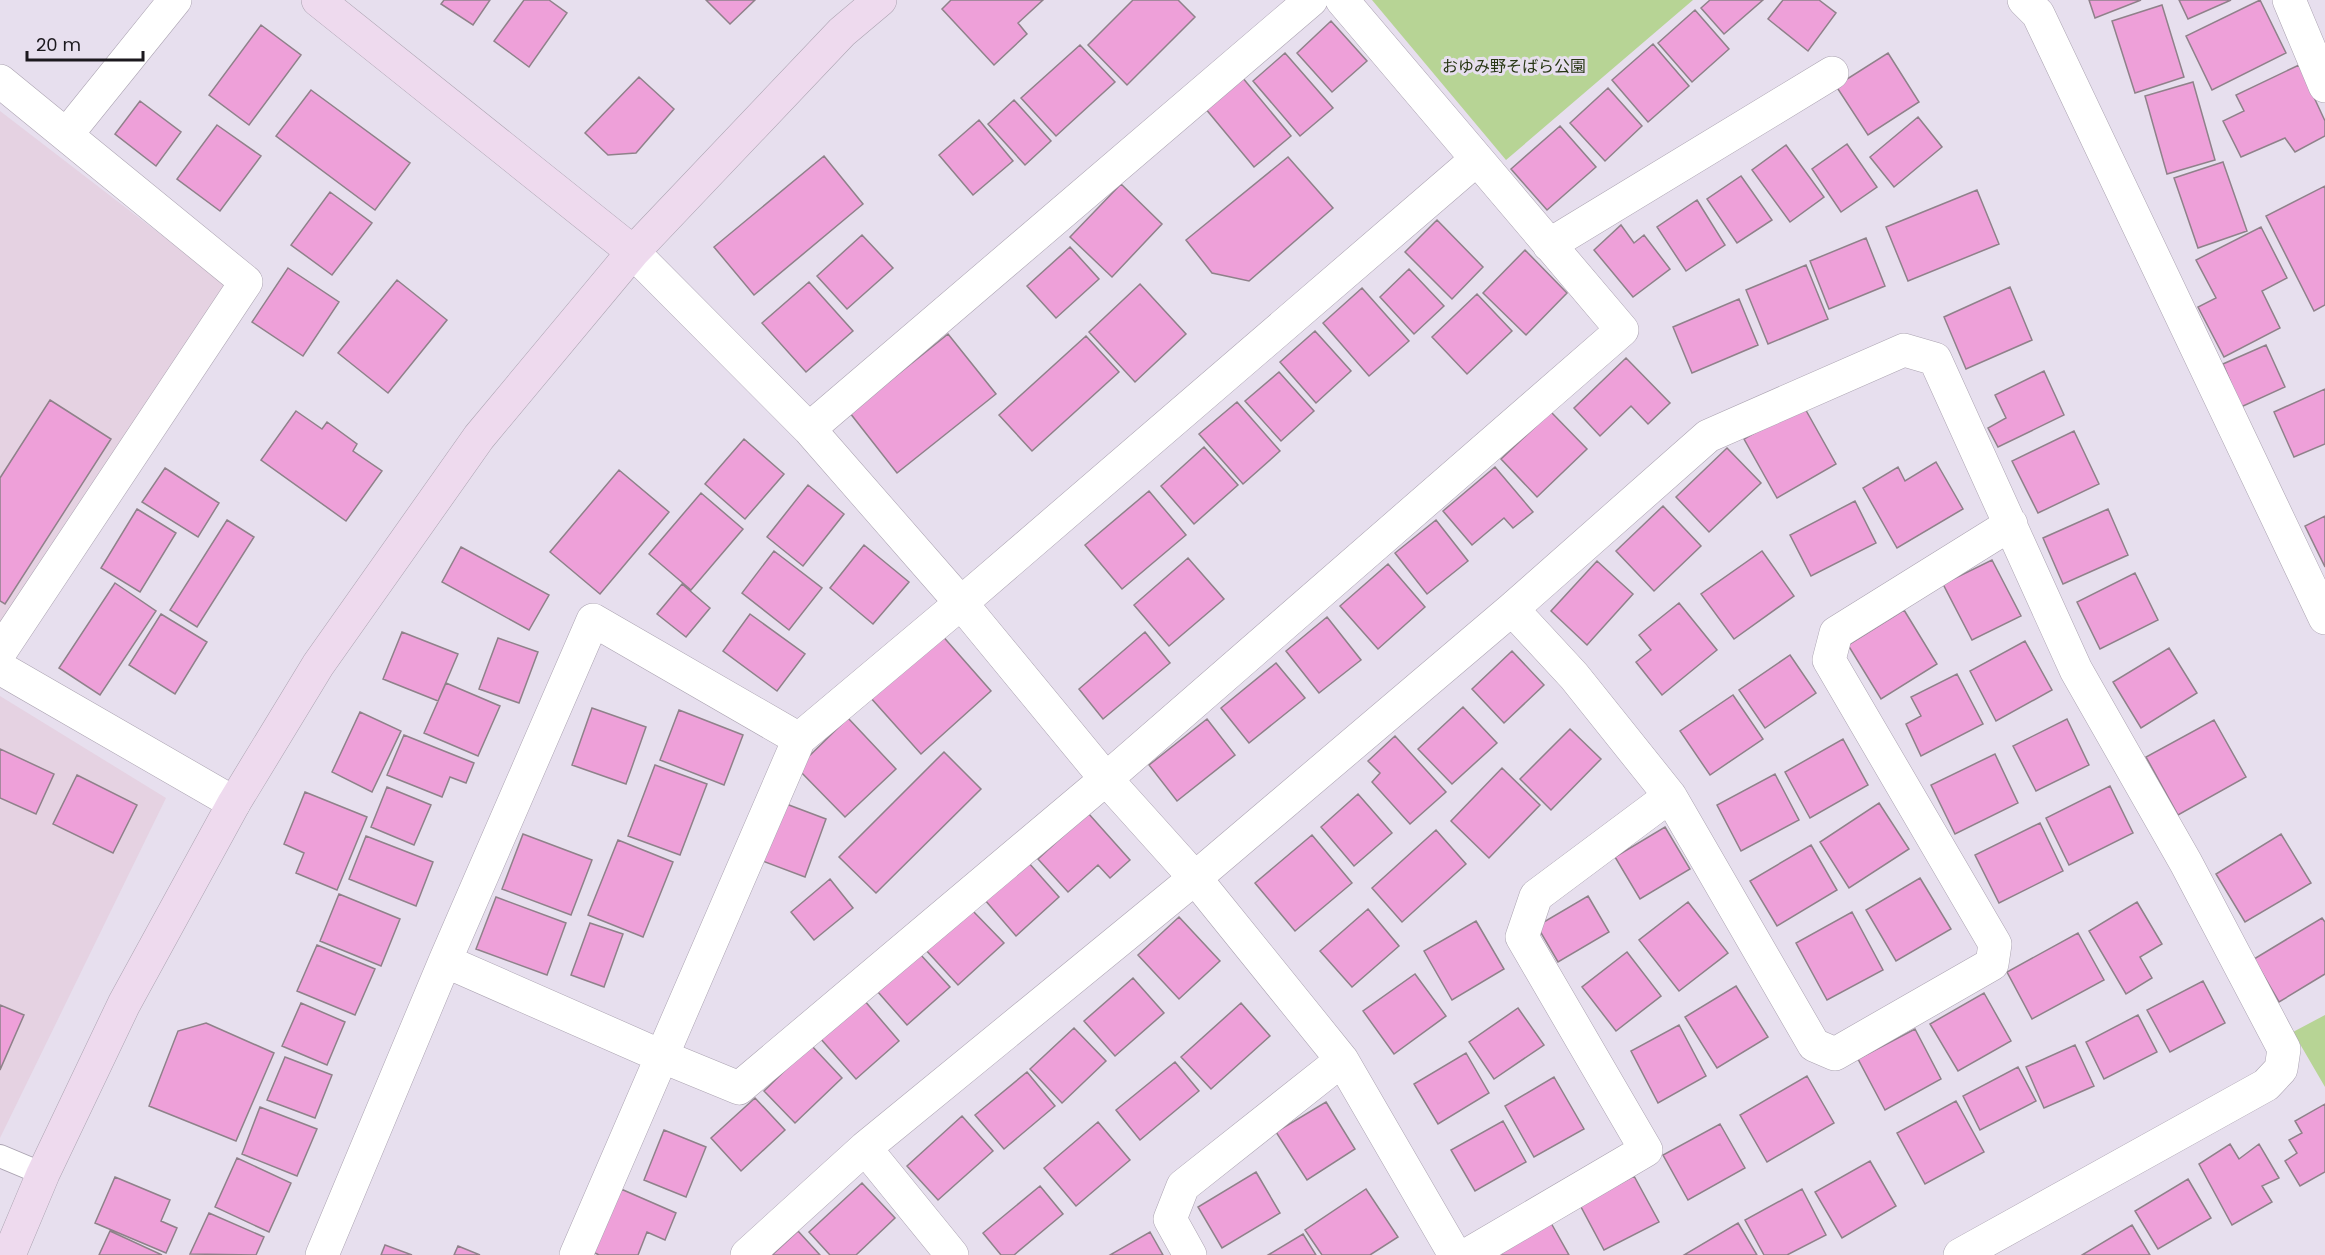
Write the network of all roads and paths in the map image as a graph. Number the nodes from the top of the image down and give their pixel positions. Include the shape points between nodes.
1 (176, 0) edge
2 (318, 0) edge
3 (880, 0) edge
4 (1311, 0) edge
5 (1342, 0) edge
6 (2024, 0) edge
7 (2289, 0) edge
8 (1832, 73) dead end
9 (0, 81) edge
10 (2325, 86) edge
11 (67, 134) junction
12 (1477, 159) junction
13 (1549, 244) junction
14 (633, 252) junction
15 (809, 429) junction
16 (2011, 524) junction
17 (961, 603) junction
18 (1512, 609) junction
19 (2325, 618) edge
20 (0, 652) edge
21 (0, 668) edge
22 (799, 739) junction
23 (1107, 779) junction
24 (1670, 796) junction
25 (234, 803) junction
26 (1195, 878) junction
27 (445, 961) junction
28 (661, 1056) junction
29 (1342, 1060) junction
30 (865, 1148) junction
31 (0, 1156) edge
32 (43, 1174) junction
33 (9, 1255) edge
34 (322, 1255) edge
35 (576, 1255) edge
36 (747, 1255) edge
37 (952, 1255) edge
38 (1190, 1255) edge
39 (1455, 1255) edge
40 (1467, 1255) edge
41 (1960, 1255) edge

1 - 11 street
2 - 14 street
3 - 14 street via 843,32
4 - 15 street
5 - 12 street
6 - 19 street via 2038,14
7 - 10 street
8 - 13 street
9 - 11 street
11 - 20 street via 246,282
12 - 13 street
12 - 17 street
13 - 23 street via 1622,330
14 - 15 street
14 - 25 street via 479,437 318,665
15 - 17 street
16 - 18 street via 1935,359 1904,350 1708,436
16 - 24 street via 1836,633 1829,660 1995,945 1992,964 1835,1054 1814,1045
16 - 41 street via 2076,670 2187,862 2284,1049 2281,1069 2266,1085
17 - 22 street
17 - 23 street
18 - 24 street via 1574,676
18 - 26 street
21 - 25 street
22 - 27 street via 593,620
22 - 28 street
23 - 26 street
23 - 28 street via 739,1088
24 - 40 street via 1536,896 1522,937 1646,1150
25 - 32 street via 124,1004
26 - 29 street
26 - 30 street
27 - 28 street
27 - 34 street
28 - 35 street
29 - 38 street via 1183,1186 1170,1219
29 - 39 street
30 - 36 street
30 - 37 street
31 - 32 lane
32 - 33 street

